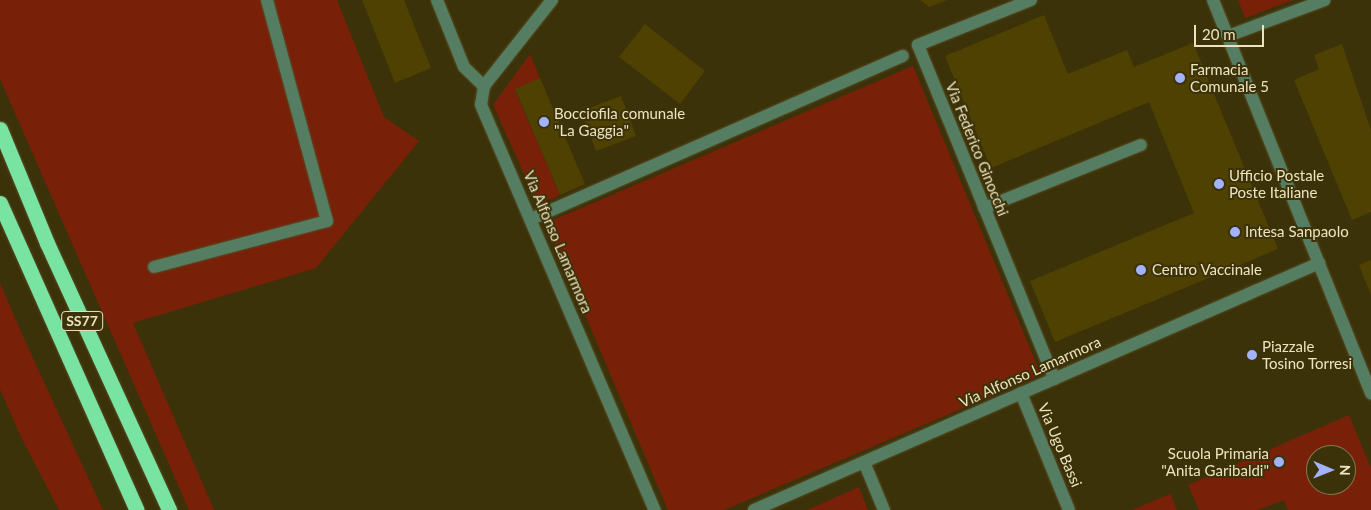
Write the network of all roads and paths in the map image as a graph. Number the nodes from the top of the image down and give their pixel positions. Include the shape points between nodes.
1 (266, 0) edge
2 (437, 0) edge
3 (552, 0) edge
4 (1031, 0) edge
5 (1213, 0) edge
6 (1325, 0) edge
7 (1228, 36) junction
8 (903, 56) dead end
9 (484, 86) junction
10 (0, 129) edge
11 (1141, 144) dead end
12 (0, 203) edge
13 (984, 208) junction
14 (531, 219) junction
15 (1319, 263) junction
16 (154, 267) dead end
17 (1054, 378) junction
18 (1021, 393) junction
19 (1371, 394) edge
20 (864, 462) junction
21 (137, 510) edge
22 (169, 510) edge
23 (655, 510) edge
24 (754, 510) edge
25 (884, 510) edge
26 (1069, 510) edge

1 - 16 street via 328,220
2 - 9 street via 464,67
3 - 9 street
4 - 13 street, Via Federico Ginocchi via 918,43
5 - 7 street
6 - 7 street
7 - 15 street
8 - 14 street
9 - 14 street, Via Alfonso Lamarmora via 481,105
10 - 22 highway, SS77 via 46,243
11 - 13 street
12 - 21 highway, SS77
13 - 17 street, Via Federico Ginocchi
14 - 23 street, Via Alfonso Lamarmora
15 - 17 street, Via Alfonso Lamarmora
15 - 19 street
17 - 18 street, Via Alfonso Lamarmora
18 - 20 street, Via Alfonso Lamarmora
18 - 26 street, Via Ugo Bassi
20 - 24 street, Via Alfonso Lamarmora
20 - 25 street

